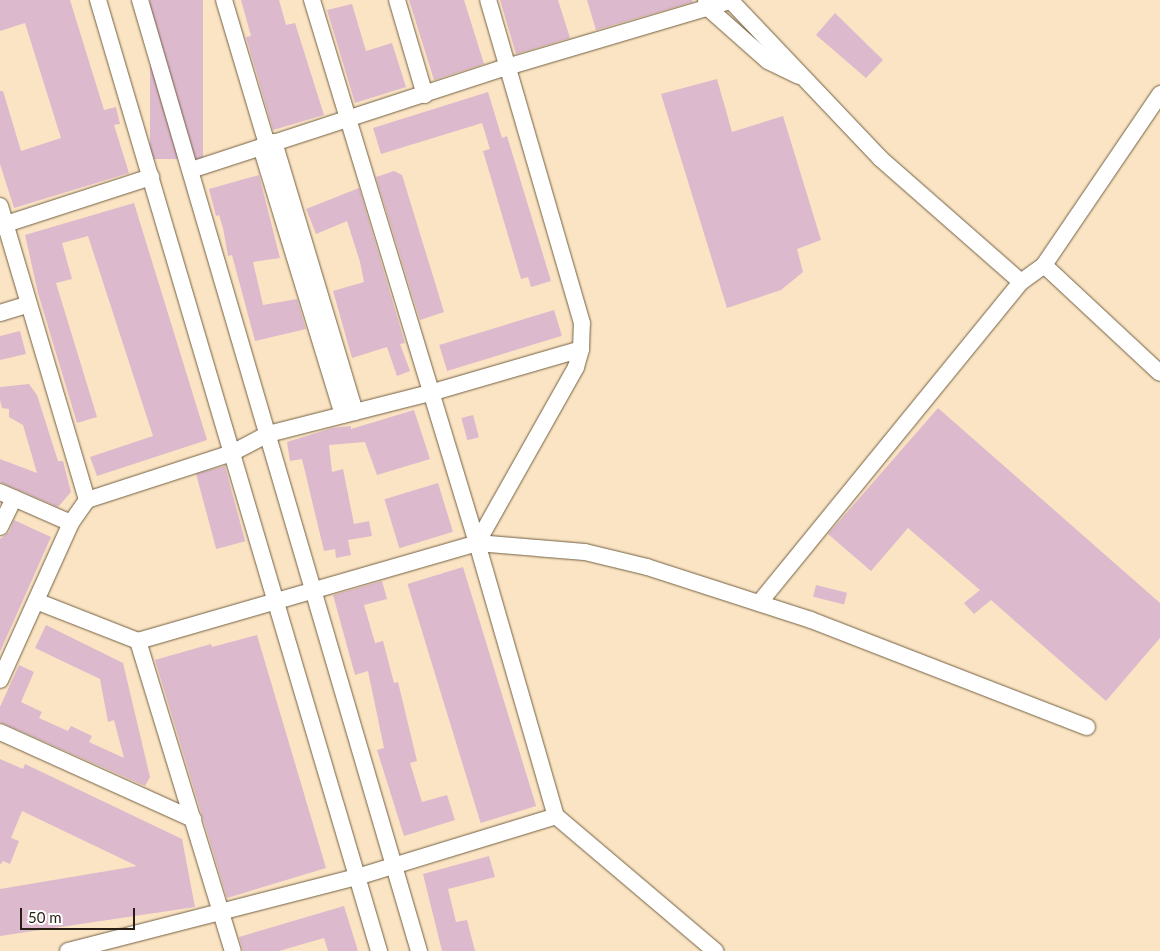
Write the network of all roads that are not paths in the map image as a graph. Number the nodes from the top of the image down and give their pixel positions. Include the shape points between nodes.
1 (98, 0) edge
2 (140, 0) edge
3 (224, 0) edge
4 (312, 0) edge
5 (397, 0) edge
6 (488, 0) edge
7 (730, 0) edge
8 (706, 4) edge
9 (507, 67) junction
10 (807, 80) junction
11 (1160, 94) edge
12 (425, 95) junction
13 (348, 120) junction
14 (268, 144) junction
15 (191, 170) junction
16 (151, 177) junction
17 (0, 206) edge
18 (3, 226) edge
19 (1044, 265) junction
20 (1021, 282) junction
21 (29, 304) junction
22 (0, 313) edge
23 (581, 349) junction
24 (1160, 373) edge
25 (430, 393) junction
26 (349, 413) junction
27 (268, 434) junction
28 (232, 453) junction
29 (7, 495) edge
30 (87, 500) junction
31 (71, 523) junction
32 (0, 527) edge
33 (477, 543) junction
34 (312, 589) junction
35 (276, 600) junction
36 (36, 601) junction
37 (758, 603) junction
38 (138, 641) junction
39 (0, 680) edge
40 (1087, 727) dead end
41 (0, 732) edge
42 (556, 816) junction
43 (193, 819) junction
44 (393, 865) junction
45 (357, 876) junction
46 (221, 911) junction
47 (68, 951) edge
48 (233, 951) edge
49 (379, 951) edge
50 (419, 951) edge
51 (715, 951) edge

1 - 16 street
2 - 15 street
3 - 14 street
4 - 13 street
5 - 12 street
6 - 9 street
7 - 8 street
7 - 10 street
8 - 9 street
8 - 10 street via 768,61
9 - 12 street
9 - 23 street via 582,324
10 - 20 street via 881,159
11 - 19 street
12 - 13 street
13 - 14 street
13 - 25 street
14 - 15 street
14 - 26 street
15 - 27 street
16 - 18 street
16 - 28 street
17 - 18 street
18 - 21 street
19 - 20 street
19 - 24 street
20 - 37 street
21 - 22 street
21 - 30 street
23 - 25 street
23 - 33 street via 576,367
25 - 26 street
25 - 33 street
26 - 27 street
27 - 28 street
27 - 34 street
28 - 30 street
28 - 35 street
29 - 31 street
29 - 32 street
30 - 31 street
31 - 36 street
33 - 34 street
33 - 37 street via 586,552 646,567
33 - 42 street
34 - 35 street
34 - 44 street
35 - 38 street
35 - 45 street
36 - 38 street
36 - 39 street
37 - 40 street via 812,620
38 - 43 street
41 - 43 street
42 - 44 street
42 - 51 street
43 - 46 street
44 - 45 street
44 - 50 street
45 - 46 street
45 - 49 street
46 - 47 street
46 - 48 street

